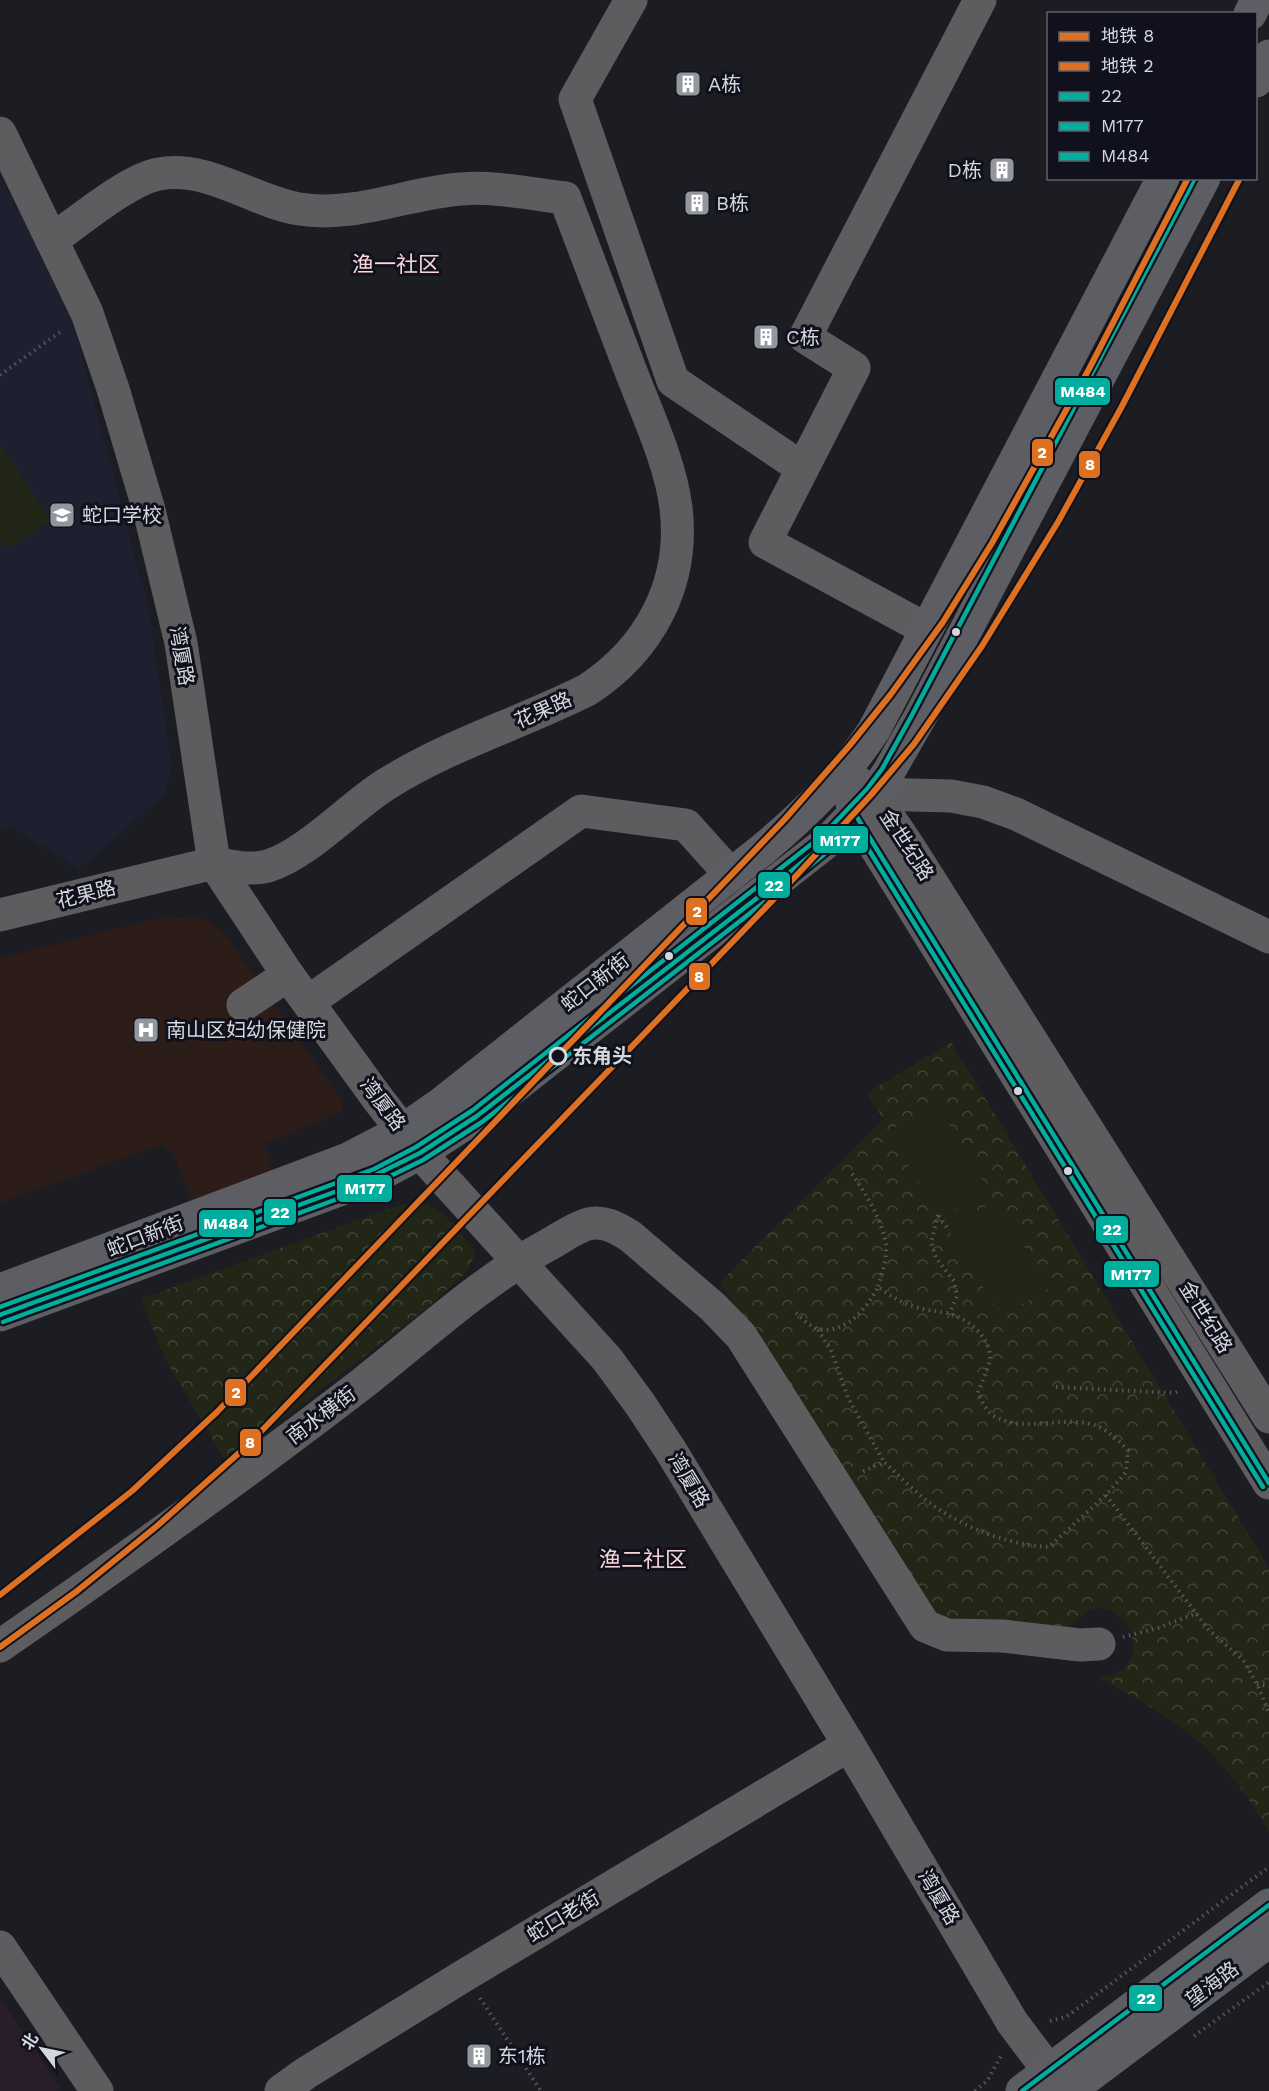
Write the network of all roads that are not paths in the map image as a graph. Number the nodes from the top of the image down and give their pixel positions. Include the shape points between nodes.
1 (631, 0) edge
2 (980, 0) edge
3 (1269, 56) edge
4 (1257, 79) edge
5 (0, 133) edge
6 (1162, 180) edge
7 (1203, 180) edge
8 (52, 240) junction
9 (802, 468) junction
10 (926, 629) junction
11 (844, 772) junction
12 (864, 804) junction
13 (214, 863) junction
14 (731, 875) junction
15 (0, 915) edge
16 (1269, 937) edge
17 (288, 975) junction
18 (308, 1002) junction
19 (243, 1005) dead end
20 (411, 1142) junction
21 (519, 1261) junction
22 (0, 1290) edge
23 (0, 1315) edge
24 (1269, 1417) edge
25 (1269, 1483) edge
26 (1100, 1644) road end
27 (0, 1646) edge
28 (849, 1744) junction
29 (1269, 1905) edge
30 (1269, 1941) edge
31 (0, 1947) edge
32 (1060, 2084) edge
33 (97, 2091) edge
34 (281, 2091) edge
35 (1022, 2091) edge

1 - 9 street via 576,99 673,381
2 - 9 street via 805,337 854,368
3 - 4 main road
5 - 8 street, 湾厦路
6 - 10 main road, 蛇口新街
7 - 12 main road, 蛇口新街 via 919,719 888,773
8 - 13 street, 湾厦路 via 87,314 149,510 181,643
8 - 13 street, 花果路 via 131,184 175,171 300,209 370,208 461,189 488,188 565,198 660,449 676,506 678,535 669,589 644,639 607,677 587,690 416,767 383,786 288,857 268,866 247,869
9 - 10 street via 765,542
10 - 11 main road, 蛇口新街 via 874,730
11 - 12 street, 金世纪路
11 - 14 main road, 蛇口新街 via 802,816
12 - 16 street via 951,796 982,802 1016,814
12 - 20 main road, 蛇口新街 via 828,841 784,877 524,1080 458,1129
12 - 24 street, 金世纪路 via 925,872
12 - 25 street, 金世纪路
13 - 15 street, 花果路
13 - 17 street, 湾厦路
14 - 18 street via 686,825 581,810
14 - 20 main road, 蛇口新街 via 442,1103
17 - 18 street, 湾厦路
17 - 19 street
18 - 20 street, 湾厦路
20 - 21 street, 湾厦路
20 - 22 main road, 蛇口新街 via 348,1159
20 - 23 main road, 蛇口新街 via 359,1183
21 - 26 street, 南水横街 via 589,1224 616,1227 630,1236 741,1336 920,1620 947,1635
21 - 27 street, 南水横街 via 244,1473
21 - 28 street, 湾厦路 via 607,1359 640,1404
28 - 32 street, 湾厦路 via 1012,2022
28 - 34 street, 蛇口老街 via 465,1975
29 - 32 main road, 望海路
30 - 32 main road, 望海路
31 - 33 street
32 - 35 main road, 望海路

